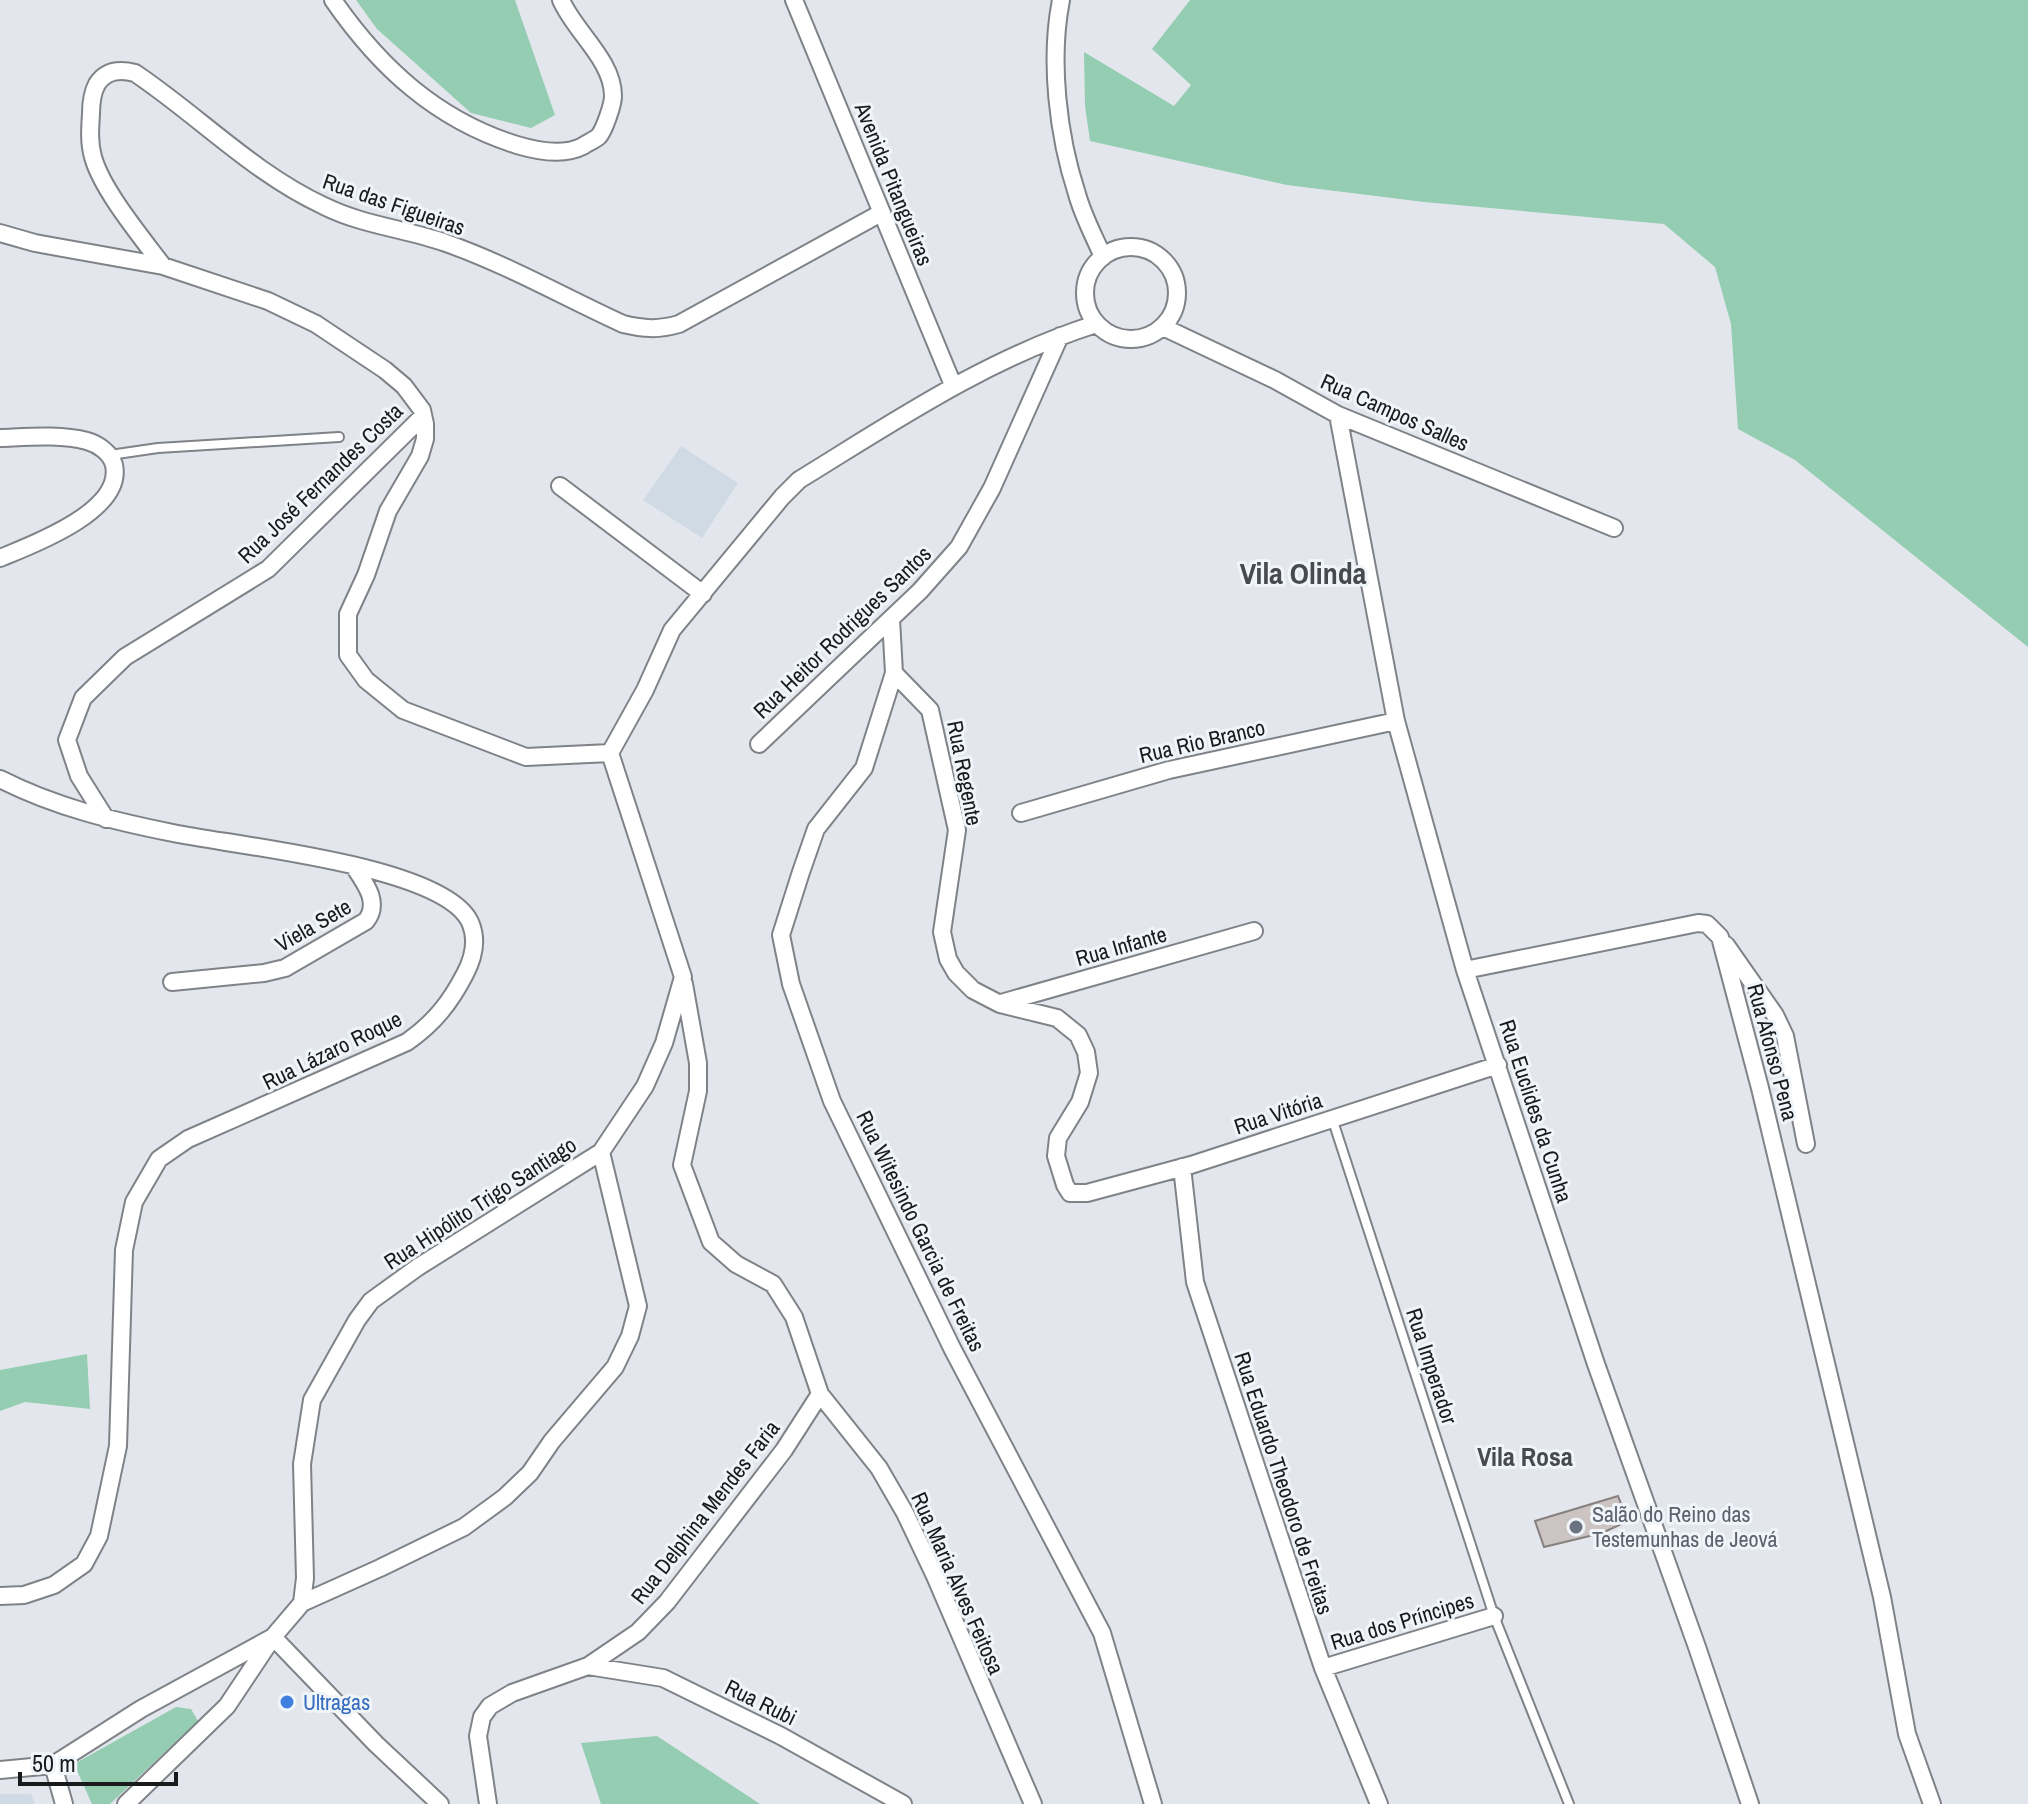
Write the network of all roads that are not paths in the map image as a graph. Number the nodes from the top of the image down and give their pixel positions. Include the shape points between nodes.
1 (333, 0) edge
2 (561, 0) edge
3 (794, 0) edge
4 (1049, 0) edge
5 (1060, 8) edge
6 (881, 213) junction
7 (0, 233) edge
8 (1103, 257) junction
9 (163, 266) junction
10 (1096, 324) junction
11 (1163, 327) junction
12 (1060, 336) junction
13 (953, 385) junction
14 (1338, 415) junction
15 (423, 416) junction
16 (339, 437) dead end
17 (0, 438) edge
18 (109, 455) junction
19 (560, 486) dead end
20 (1614, 528) dead end
21 (0, 558) edge
22 (703, 594) junction
23 (891, 619) junction
24 (894, 673) junction
25 (1396, 721) junction
26 (759, 744) dead end
27 (610, 753) junction
28 (0, 779) edge
29 (1021, 813) dead end
30 (106, 819) junction
31 (353, 865) junction
32 (1254, 931) dead end
33 (1720, 937) junction
34 (1465, 970) junction
35 (683, 977) junction
36 (172, 982) dead end
37 (1000, 1004) junction
38 (1498, 1065) junction
39 (1332, 1118) junction
40 (1806, 1144) dead end
41 (601, 1152) junction
42 (1182, 1167) junction
43 (1070, 1193) joint
44 (820, 1394) junction
45 (0, 1596) edge
46 (302, 1603) junction
47 (1494, 1616) junction
48 (273, 1637) junction
49 (588, 1666) junction
50 (1323, 1668) junction
51 (53, 1765) junction
52 (0, 1770) edge
53 (64, 1804) edge
54 (126, 1804) edge
55 (440, 1804) edge
56 (488, 1804) edge
57 (903, 1804) edge
58 (1033, 1804) edge
59 (1153, 1804) edge
60 (1379, 1804) edge
61 (1569, 1804) edge
62 (1750, 1804) edge
63 (1932, 1804) edge

1 - 2 street via 391,70 433,106 478,132 552,152 579,148 600,135 613,97 600,60
3 - 6 street, Avenida Pitangueiras
4 - 5 street
5 - 8 street via 1057,105 1077,195
6 - 9 street, Rua das Figueiras via 679,324 643,329 449,244 325,207 255,164 135,73 112,72 93,95 93,158
6 - 13 street, Avenida Pitangueiras
7 - 9 street
8 - 10 street via 1086,282 1088,311
8 - 11 street via 1132,247 1161,258 1177,284 1177,300
9 - 15 street via 268,301 316,324 404,386
10 - 11 street via 1108,333 1136,339
10 - 12 street
11 - 14 street, Rua Campos Salles
12 - 13 street
12 - 23 street, Rua Heitor Rodrigues Santos via 992,488 959,547
13 - 22 street via 799,480
14 - 20 street, Rua Campos Salles
14 - 25 street, Rua Euclides da Cunha
15 - 27 street via 420,456 388,511 348,614 348,655 366,680 403,710 526,757
15 - 30 street, Rua José Fernandes Costa via 268,569 125,657 83,698 67,740 79,776
16 - 18 lane
17 - 18 street via 88,441
18 - 21 street via 114,479 91,512
19 - 22 street
22 - 27 street via 672,630
23 - 24 street
23 - 26 street, Rua Heitor Rodrigues Santos
24 - 37 street, Rua Regente via 930,710 957,830 942,932 948,959 973,990
24 - 59 street, Rua Witesindo Garcia de Freitas via 864,768 816,829 801,872 781,935 791,984 832,1101 952,1348 1102,1633
25 - 29 street, Rua Rio Branco via 1169,770
25 - 34 street, Rua Euclides da Cunha
27 - 35 street
28 - 30 street, Rua Lázaro Roque via 31,795
30 - 31 street, Rua Lázaro Roque
31 - 36 street, Viela Sete via 373,905 366,921 285,968
31 - 45 street, Rua Lázaro Roque via 427,887 454,904 469,920 475,940 472,960 449,1004 407,1042 188,1139 159,1159 134,1202 124,1250 118,1446 99,1536 84,1564 54,1585
32 - 37 street, Rua Infante
33 - 34 street via 1698,923
33 - 40 street via 1785,1036
33 - 63 street, Rua Afonso Pena via 1882,1597 1907,1734
34 - 38 street, Rua Euclides da Cunha
35 - 41 street, Rua Hipólito Trigo Santiago via 645,1086
35 - 44 street, Rua Maria Alves Feitosa via 698,1091 682,1165 711,1242 736,1264 773,1284 794,1317
37 - 43 street, Rua Regente via 1057,1018 1078,1035 1086,1052 1089,1073 1080,1102 1058,1138 1060,1170
38 - 39 street, Rua Vitória
38 - 62 street, Rua Euclides da Cunha
39 - 42 street, Rua Vitória
39 - 47 lane, Rua Imperador
41 - 46 street, Rua Hipólito Trigo Santiago via 418,1267 371,1301 357,1320 312,1400 302,1464
41 - 46 street via 638,1306 615,1367 505,1497 464,1527
42 - 43 street, Rua Vitória
42 - 50 street, Rua Eduardo Theodoro de Freitas via 1195,1282
44 - 49 street, Rua Delphina Mendes Faria via 784,1450 667,1602 638,1632
44 - 58 street, Rua Maria Alves Feitosa via 879,1468 905,1513
46 - 48 street
47 - 50 street, Rua dos Príncipes
47 - 61 lane, Rua Imperador
48 - 51 street via 141,1709
48 - 54 street via 227,1706
48 - 55 street
49 - 56 street, Rua Delphina Mendes Faria via 512,1693 482,1717 478,1736
49 - 57 street, Rua Rubi via 663,1678
50 - 60 street, Rua Eduardo Theodoro de Freitas
51 - 52 street
51 - 53 street

